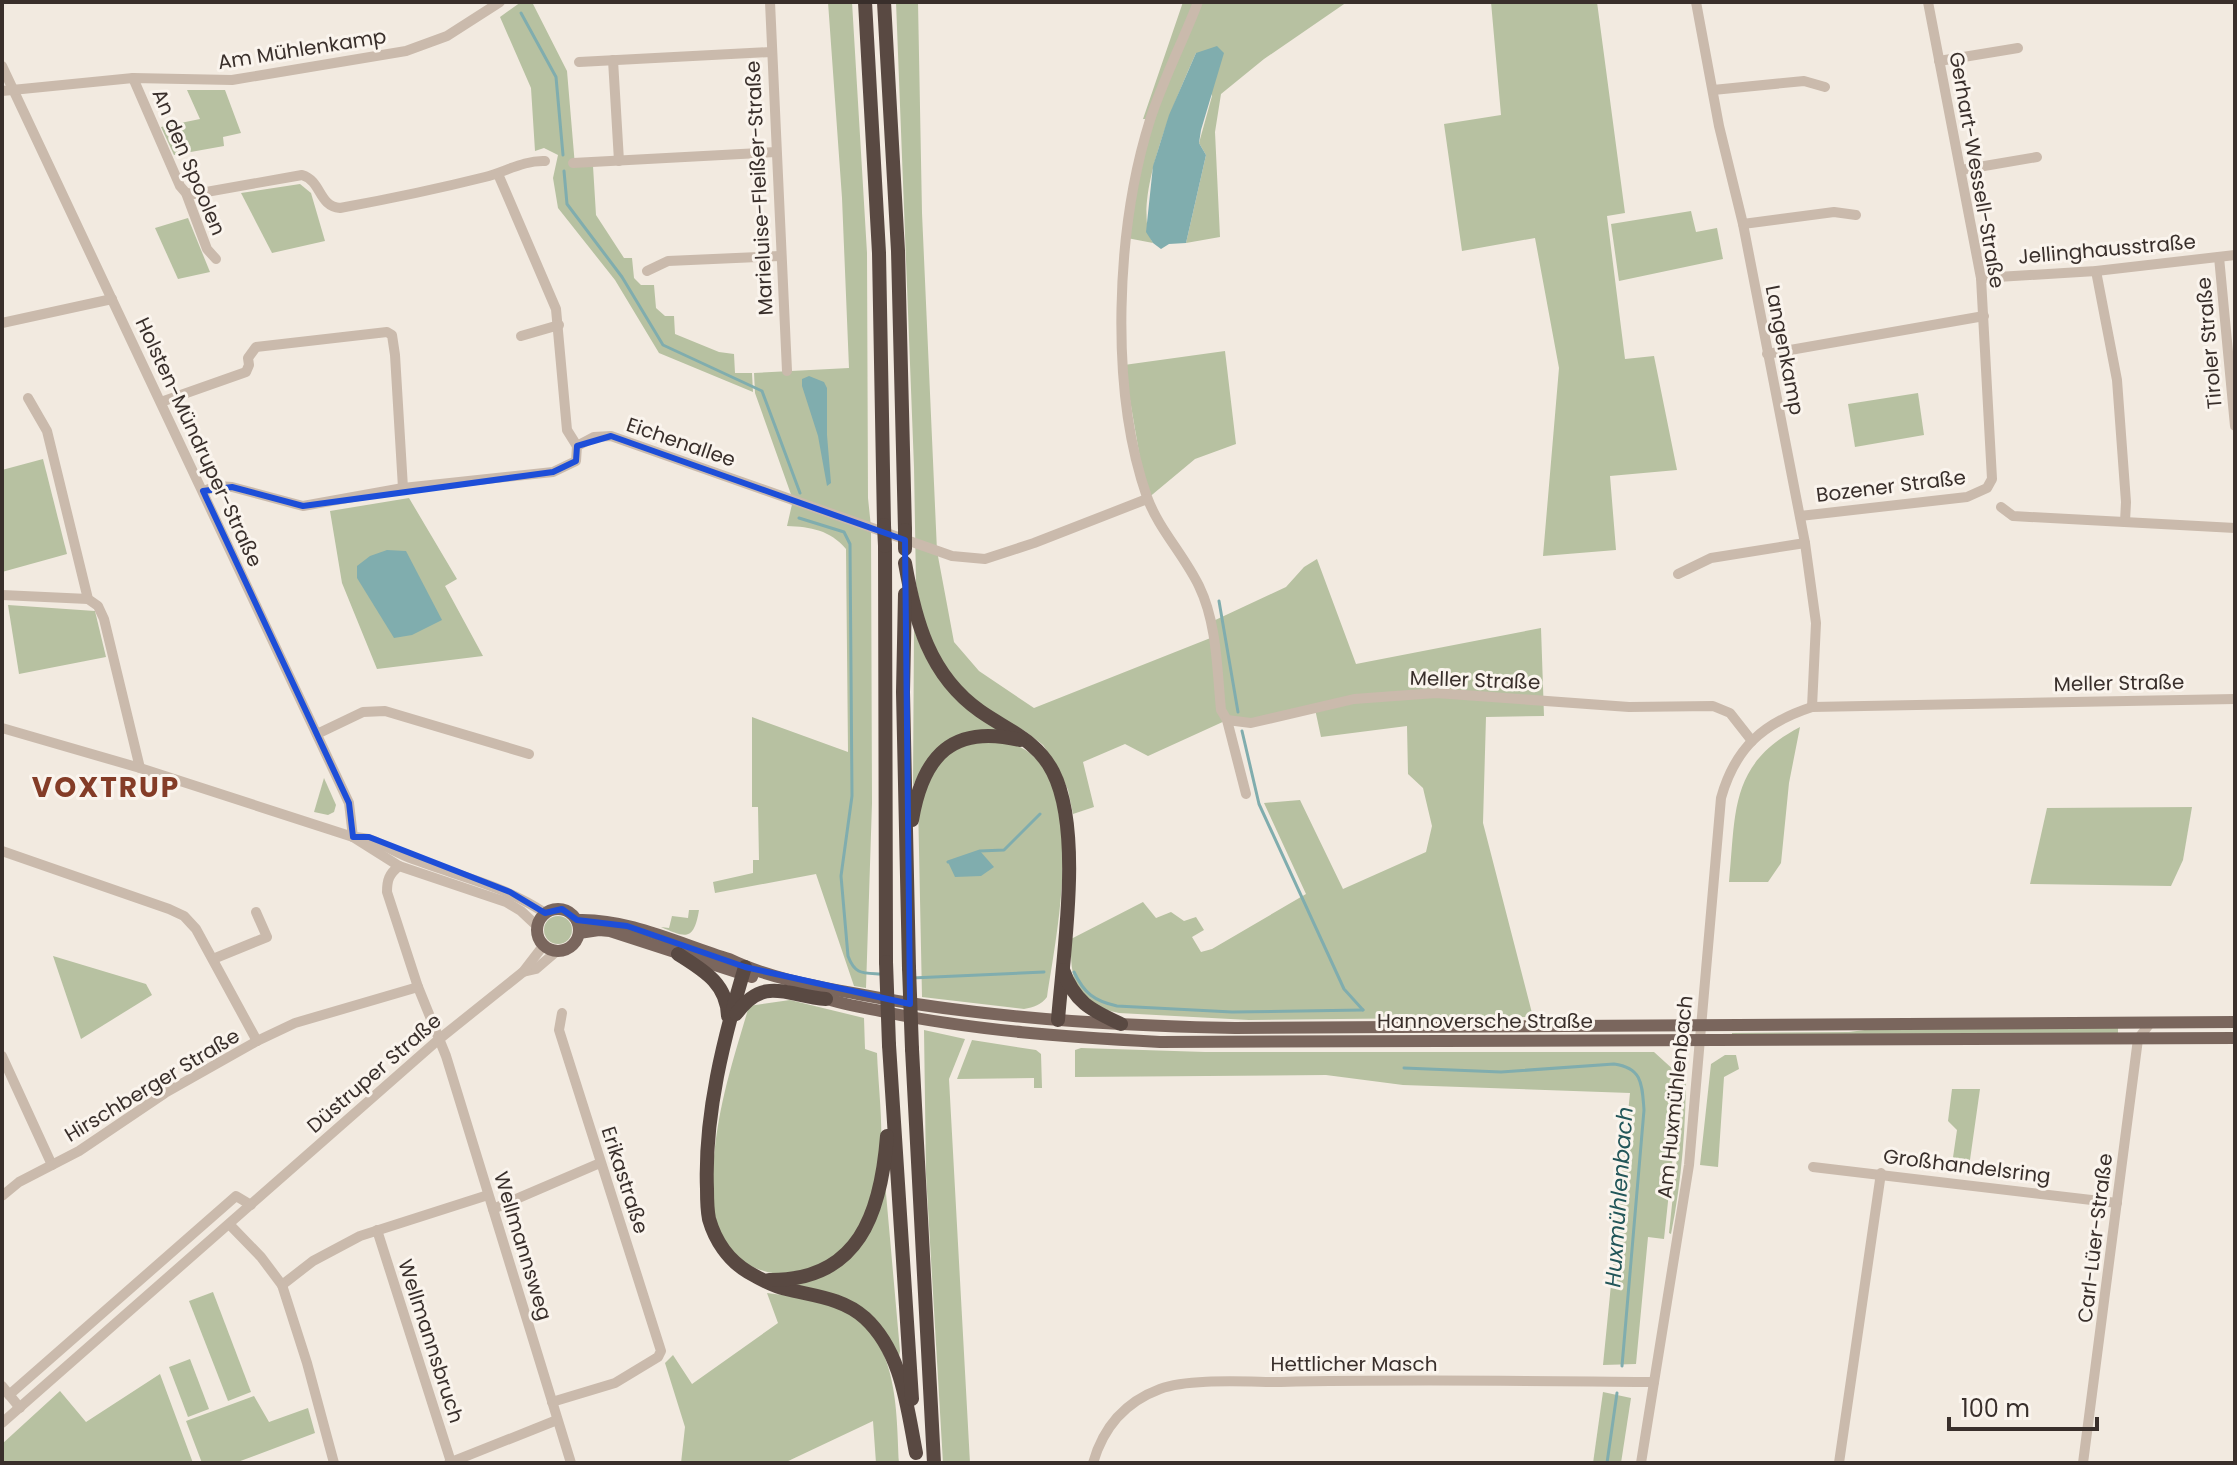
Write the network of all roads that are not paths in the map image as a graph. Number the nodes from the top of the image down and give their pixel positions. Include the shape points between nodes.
1 (500, 2) edge
2 (770, 2) edge
3 (865, 2) edge
4 (884, 2) edge
5 (1198, 2) edge
6 (1696, 2) edge
7 (1928, 2) edge
8 (2018, 48) dead end
9 (771, 52) junction
10 (613, 60) junction
11 (1939, 61) junction
12 (579, 62) dead end
13 (2, 66) edge
14 (133, 78) junction
15 (1825, 87) dead end
16 (8, 90) edge
17 (1713, 90) junction
18 (776, 152) junction
19 (2037, 157) dead end
20 (545, 161) dead end
21 (619, 161) junction
22 (573, 163) dead end
23 (1961, 170) junction
24 (498, 174) junction
25 (186, 193) junction
26 (1856, 215) dead end
27 (1743, 224) junction
28 (2235, 255) edge
29 (780, 256) junction
30 (2219, 257) junction
31 (216, 259) dead end
32 (647, 271) dead end
33 (2096, 271) junction
34 (1981, 278) junction
35 (112, 299) junction
36 (1984, 316) junction
37 (2, 323) edge
38 (559, 325) junction
39 (521, 336) dead end
40 (1767, 354) junction
41 (787, 371) dead end
42 (28, 398) dead end
43 (161, 402) junction
44 (2235, 426) edge
45 (577, 446) junction
46 (403, 488) junction
47 (1987, 488) joint
48 (203, 491) junction
49 (1147, 499) junction
50 (2001, 507) dead end
51 (1800, 516) junction
52 (2125, 522) junction
53 (2235, 528) edge
54 (1805, 543) junction
55 (905, 556) junction
56 (1678, 574) dead end
57 (2, 595) edge
58 (88, 599) junction
59 (2235, 699) edge
60 (1812, 707) junction
61 (1227, 720) junction
62 (2, 728) edge
63 (317, 734) junction
64 (1752, 741) junction
65 (1030, 743) junction
66 (529, 754) dead end
67 (140, 768) junction
68 (1246, 794) dead end
69 (353, 837) junction
70 (2, 851) edge
71 (906, 852) junction
72 (399, 866) junction
73 (256, 912) dead end
74 (545, 913) junction
75 (537, 926) junction
76 (578, 927) junction
77 (543, 946) junction
78 (557, 951) junction
79 (678, 954) junction
80 (213, 959) junction
81 (1062, 967) junction
82 (743, 971) junction
83 (523, 972) junction
84 (418, 987) junction
85 (826, 999) junction
86 (562, 1013) dead end
87 (1058, 1020) junction
88 (2151, 1022) junction
89 (2235, 1022) edge
90 (1121, 1024) junction
91 (1701, 1024) junction
92 (729, 1028) junction
93 (1056, 1036) junction
94 (2235, 1038) edge
95 (2138, 1039) junction
96 (438, 1040) junction
97 (257, 1041) junction
98 (1700, 1041) junction
99 (2, 1056) edge
100 (892, 1080) junction
101 (600, 1163) junction
102 (52, 1165) junction
103 (1813, 1167) dead end
104 (1881, 1173) junction
105 (488, 1195) junction
106 (2, 1196) edge
107 (2117, 1203) junction
108 (251, 1205) junction
109 (493, 1209) junction
110 (230, 1225) junction
111 (377, 1230) junction
112 (761, 1280) junction
113 (282, 1285) junction
114 (1654, 1382) junction
115 (6, 1391) edge
116 (552, 1402) junction
117 (20, 1408) junction
118 (557, 1420) junction
119 (2, 1423) edge
120 (916, 1458) edge
121 (334, 1463) edge
122 (450, 1463) edge
123 (571, 1463) edge
124 (934, 1463) edge
125 (1093, 1463) edge
126 (1641, 1463) edge
127 (1839, 1463) edge
128 (2083, 1463) edge

1 - 14 street, Am Mühlenkamp via 447,36 406,51 232,80
2 - 9 street, Marieluise-Fleißer-Straße
3 - 100 highway, bridge via 879,253 886,962
4 - 55 highway, bridge via 898,251
5 - 49 street via 1151,120 1129,206 1122,297 1124,365 1132,442
6 - 17 street, Langenkamp
7 - 11 street, Gerhart-Wessell-Straße
8 - 11 street
9 - 10 street
9 - 18 street, Marieluise-Fleißer-Straße
10 - 12 street
10 - 21 street
11 - 23 street, Gerhart-Wessell-Straße
13 - 16 street, Holsten-Mündruper-Straße
14 - 16 street, Am Mühlenkamp
14 - 25 street, An den Spoolen
15 - 17 street via 1804,81
16 - 35 street, Holsten-Mündruper-Straße
17 - 27 street, Langenkamp
18 - 21 street
18 - 29 street, Marieluise-Fleißer-Straße
19 - 23 street
20 - 24 street
21 - 22 street
23 - 34 street, Gerhart-Wessell-Straße
24 - 25 street via 340,208 330,207 316,184 302,175
24 - 38 street
25 - 31 street, An den Spoolen via 207,249
26 - 27 street via 1834,212
27 - 40 street, Langenkamp
28 - 30 street, Jellinghausstraße
29 - 32 street via 668,261
29 - 41 street, Marieluise-Fleißer-Straße
30 - 33 street, Jellinghausstraße
30 - 44 street, Tiroler Straße
33 - 34 street, Jellinghausstraße
33 - 52 street via 2117,380
34 - 36 street, Gerhart-Wessell-Straße
35 - 37 street
35 - 43 street, Holsten-Mündruper-Straße
36 - 40 street
36 - 47 street, Gerhart-Wessell-Straße via 1993,468
38 - 39 street
38 - 45 street via 567,430
40 - 51 street, Langenkamp
42 - 58 street via 47,431
43 - 46 street via 246,372 256,347 387,332 395,355
43 - 48 street, Holsten-Mündruper-Straße
45 - 46 street via 576,461 553,472
45 - 49 street, Eichenallee via 611,436 952,556 985,559
46 - 48 street via 303,506 232,487
47 - 51 street, Bozener Straße via 1967,497
48 - 63 street, Holsten-Mündruper-Straße
49 - 61 street via 1199,587 1211,622 1221,710
50 - 52 street via 2013,516
51 - 54 street, Langenkamp
52 - 53 street
54 - 56 street via 1711,558
54 - 60 street, Langenkamp via 1816,623
55 - 65 highway via 917,618 939,670 968,702
55 - 71 highway
57 - 58 street
58 - 67 street via 104,619
59 - 60 street, Meller Straße
60 - 64 street, Am Huxmühlenbach via 1773,723
61 - 64 street, Meller Straße via 1251,723 1354,699 1436,693 1629,707 1713,706 1730,713
61 - 68 street
62 - 67 street
63 - 66 street via 363,712 385,711
63 - 69 street, Holsten-Mündruper-Straße via 349,803
64 - 91 street, Am Huxmühlenbach via 1732,768 1721,798
65 - 71 highway via 995,734 974,736 944,750 922,778
65 - 81 highway via 1054,772 1065,817
67 - 69 street
69 - 72 street
69 - 74 street via 369,837 402,855 510,892
70 - 80 street via 184,916
71 - 124 highway, bridge
72 - 75 street via 506,902
72 - 84 street, Wellmannsweg via 387,881 387,892
73 - 80 street via 267,937
74 - 75 main road
74 - 76 main road via 562,909
75 - 77 main road
76 - 78 main road via 569,948
76 - 79 main road via 610,931
76 - 82 main road via 599,920 627,926 729,959
77 - 78 main road
77 - 83 street, Düstruper Straße
78 - 83 street, Düstruper Straße via 536,969
79 - 82 main road
79 - 92 highway via 720,986
80 - 97 street
81 - 87 highway
81 - 90 highway via 1080,1001
82 - 85 main road, Hannoversche Straße
82 - 87 main road, Hannoversche Straße via 917,1005
82 - 92 highway
83 - 96 street, Düstruper Straße
84 - 96 street, Wellmannsweg
84 - 97 street, Hirschberger Straße via 295,1023
85 - 92 highway via 759,991 743,1004
85 - 93 main road, Hannoversche Straße via 917,1019
86 - 101 street, Erikastraße via 559,1030
87 - 90 main road, Hannoversche Straße
87 - 93 main road
88 - 89 main road, Hannoversche Straße
88 - 91 main road, Hannoversche Straße
88 - 95 street
90 - 91 main road, Hannoversche Straße
91 - 98 street, Am Huxmühlenbach
92 - 112 highway via 711,1113 708,1216 719,1244
93 - 98 main road, Hannoversche Straße via 1218,1042
94 - 95 main road, Hannoversche Straße
95 - 98 main road, Hannoversche Straße
95 - 107 street, Carl-Lüer-Straße
96 - 105 street, Wellmannsweg
96 - 108 street, Düstruper Straße
97 - 102 street, Hirschberger Straße
98 - 114 street, Am Huxmühlenbach via 1689,1165
99 - 102 street
100 - 112 highway via 884,1171 868,1223 831,1265 810,1276
100 - 120 highway
101 - 109 street
101 - 116 street, Erikastraße via 661,1351 615,1383
102 - 106 street, Hirschberger Straße
103 - 104 street, Großhandelsring
104 - 107 street, Großhandelsring
104 - 127 street
105 - 109 street, Wellmannsweg
105 - 111 street
107 - 128 street, Carl-Lüer-Straße
108 - 110 street, Düstruper Straße
108 - 115 street via 236,1196
109 - 116 street, Wellmannsweg
110 - 113 street
110 - 117 street, Düstruper Straße
111 - 113 street via 313,1261
111 - 122 street, Wellmannsbruch
112 - 120 highway via 850,1307 866,1319 897,1368
113 - 121 street
114 - 125 street, Hettlicher Masch via 1173,1385 1120,1414
114 - 126 street, Am Huxmühlenbach
115 - 117 street
116 - 118 street, Wellmannsweg
117 - 119 street, Düstruper Straße
118 - 122 street
118 - 123 street, Wellmannsweg

